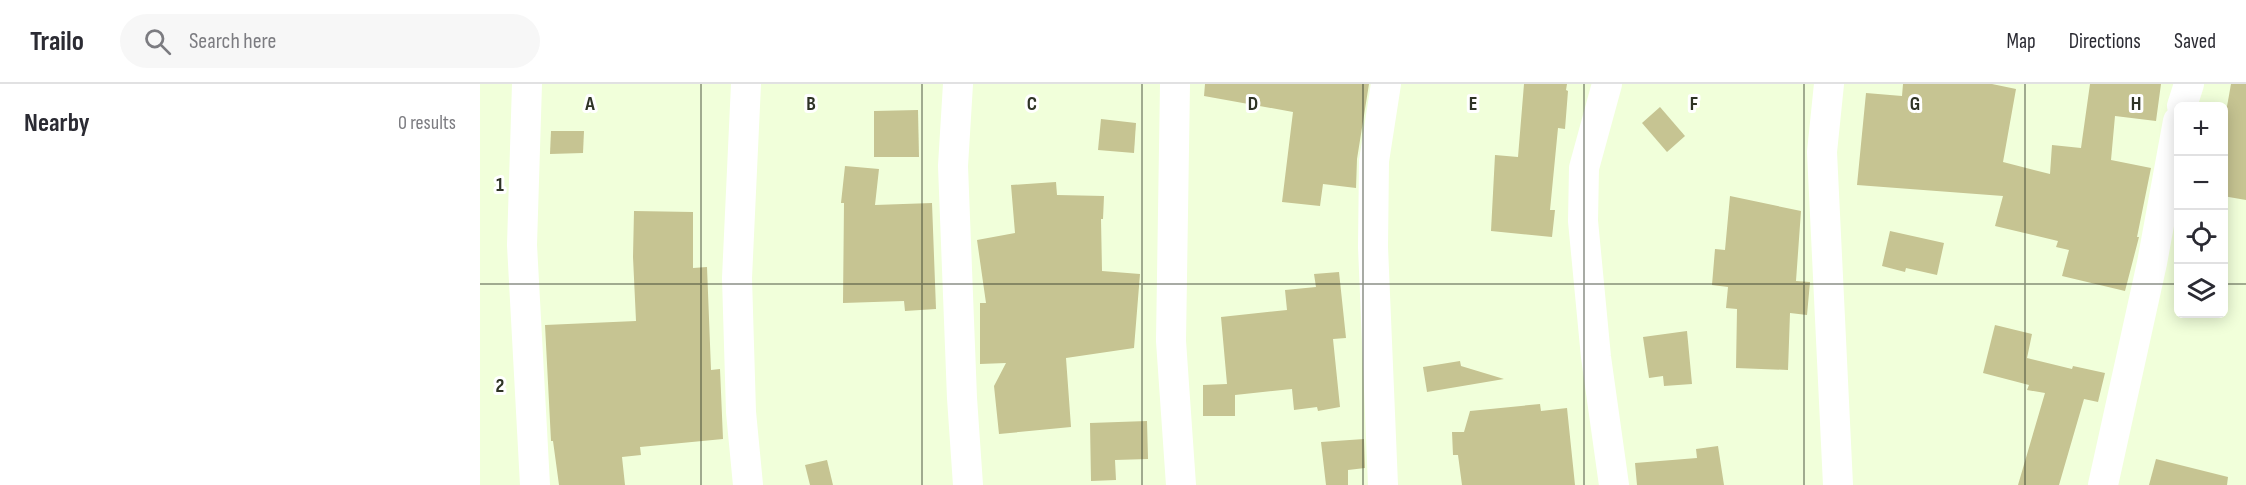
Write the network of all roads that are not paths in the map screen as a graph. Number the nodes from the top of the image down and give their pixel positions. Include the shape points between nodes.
1 (527, 84) edge
2 (746, 84) edge
3 (958, 84) edge
4 (1175, 84) edge
5 (1386, 84) edge
6 (1607, 84) edge
7 (1829, 84) edge
8 (2189, 84) edge
9 (2183, 102) edge
10 (2174, 143) edge
11 (535, 485) edge
12 (748, 485) edge
13 (968, 485) edge
14 (1181, 485) edge
15 (1383, 485) edge
16 (1614, 485) edge
17 (1838, 485) edge
18 (2103, 485) edge

1 - 11 street via 522,245
2 - 12 street via 737,278 741,412
3 - 13 street via 953,166
4 - 14 street via 1171,341
5 - 15 street via 1374,161 1373,247
6 - 16 street via 1584,168 1583,221
7 - 17 street via 1822,152
8 - 9 street
10 - 18 street

